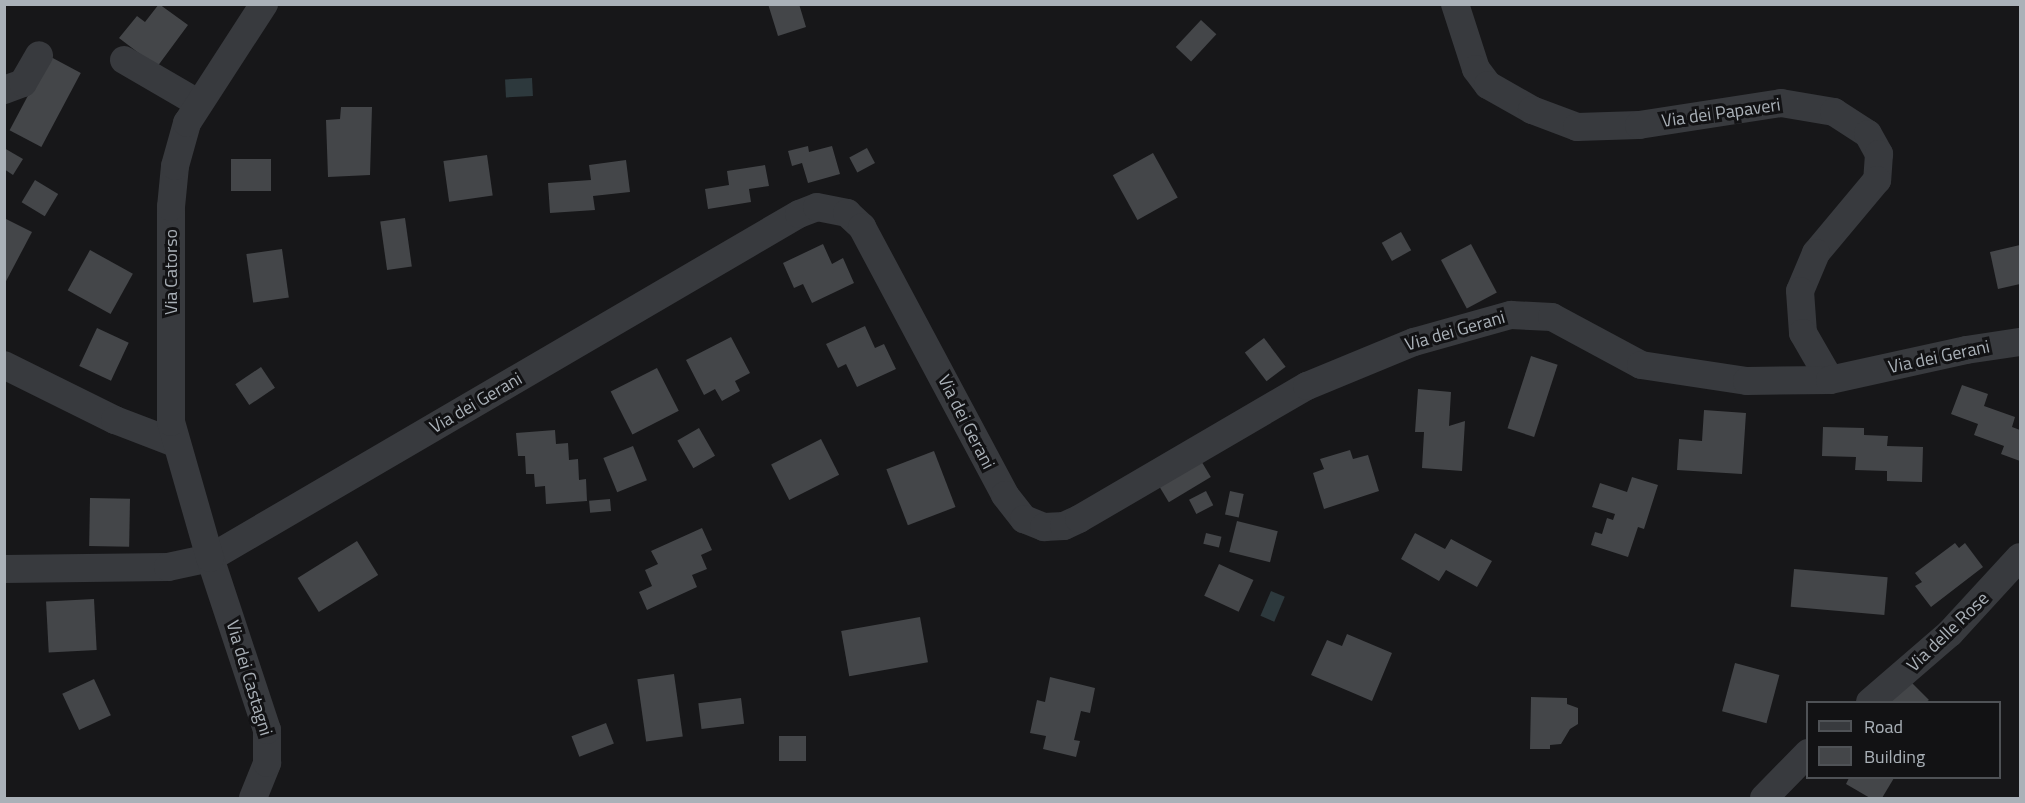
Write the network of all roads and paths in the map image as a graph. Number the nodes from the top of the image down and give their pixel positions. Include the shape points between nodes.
1 (264, 4) edge
2 (1455, 4) edge
3 (39, 55) dead end
4 (124, 60) dead end
5 (4, 90) edge
6 (198, 103) junction
7 (2020, 342) edge
8 (4, 365) edge
9 (1830, 380) junction
10 (174, 443) junction
11 (2020, 556) edge
12 (210, 558) junction
13 (4, 569) edge
14 (1871, 701) edge
15 (1806, 755) edge
16 (253, 798) edge
17 (1764, 798) edge

1 - 6 street, Via Catorso
2 - 9 street, Via dei Papaveri via 1476,69 1488,85 1532,110 1577,127 1639,125 1781,103 1834,112 1868,134 1879,154 1877,180 1816,253 1800,291 1806,343
3 - 5 street via 23,83
4 - 6 street
6 - 10 street, Via Catorso via 184,131 172,189 170,395
7 - 9 street, Via dei Gerani
8 - 10 street via 108,417
9 - 12 street, Via dei Gerani via 1739,381 1657,369 1622,357 1552,317 1511,315 1414,342 1307,386 1251,415 1097,510 1064,526 1044,527 1024,519 1005,495 862,227 847,213 817,207 799,213
10 - 12 street, Via Catorso
11 - 14 street, Via delle Rose via 1955,629
12 - 13 street, Via dei Gerani via 168,567
12 - 16 street, Via dei Castagni via 268,735 267,763
15 - 17 street

